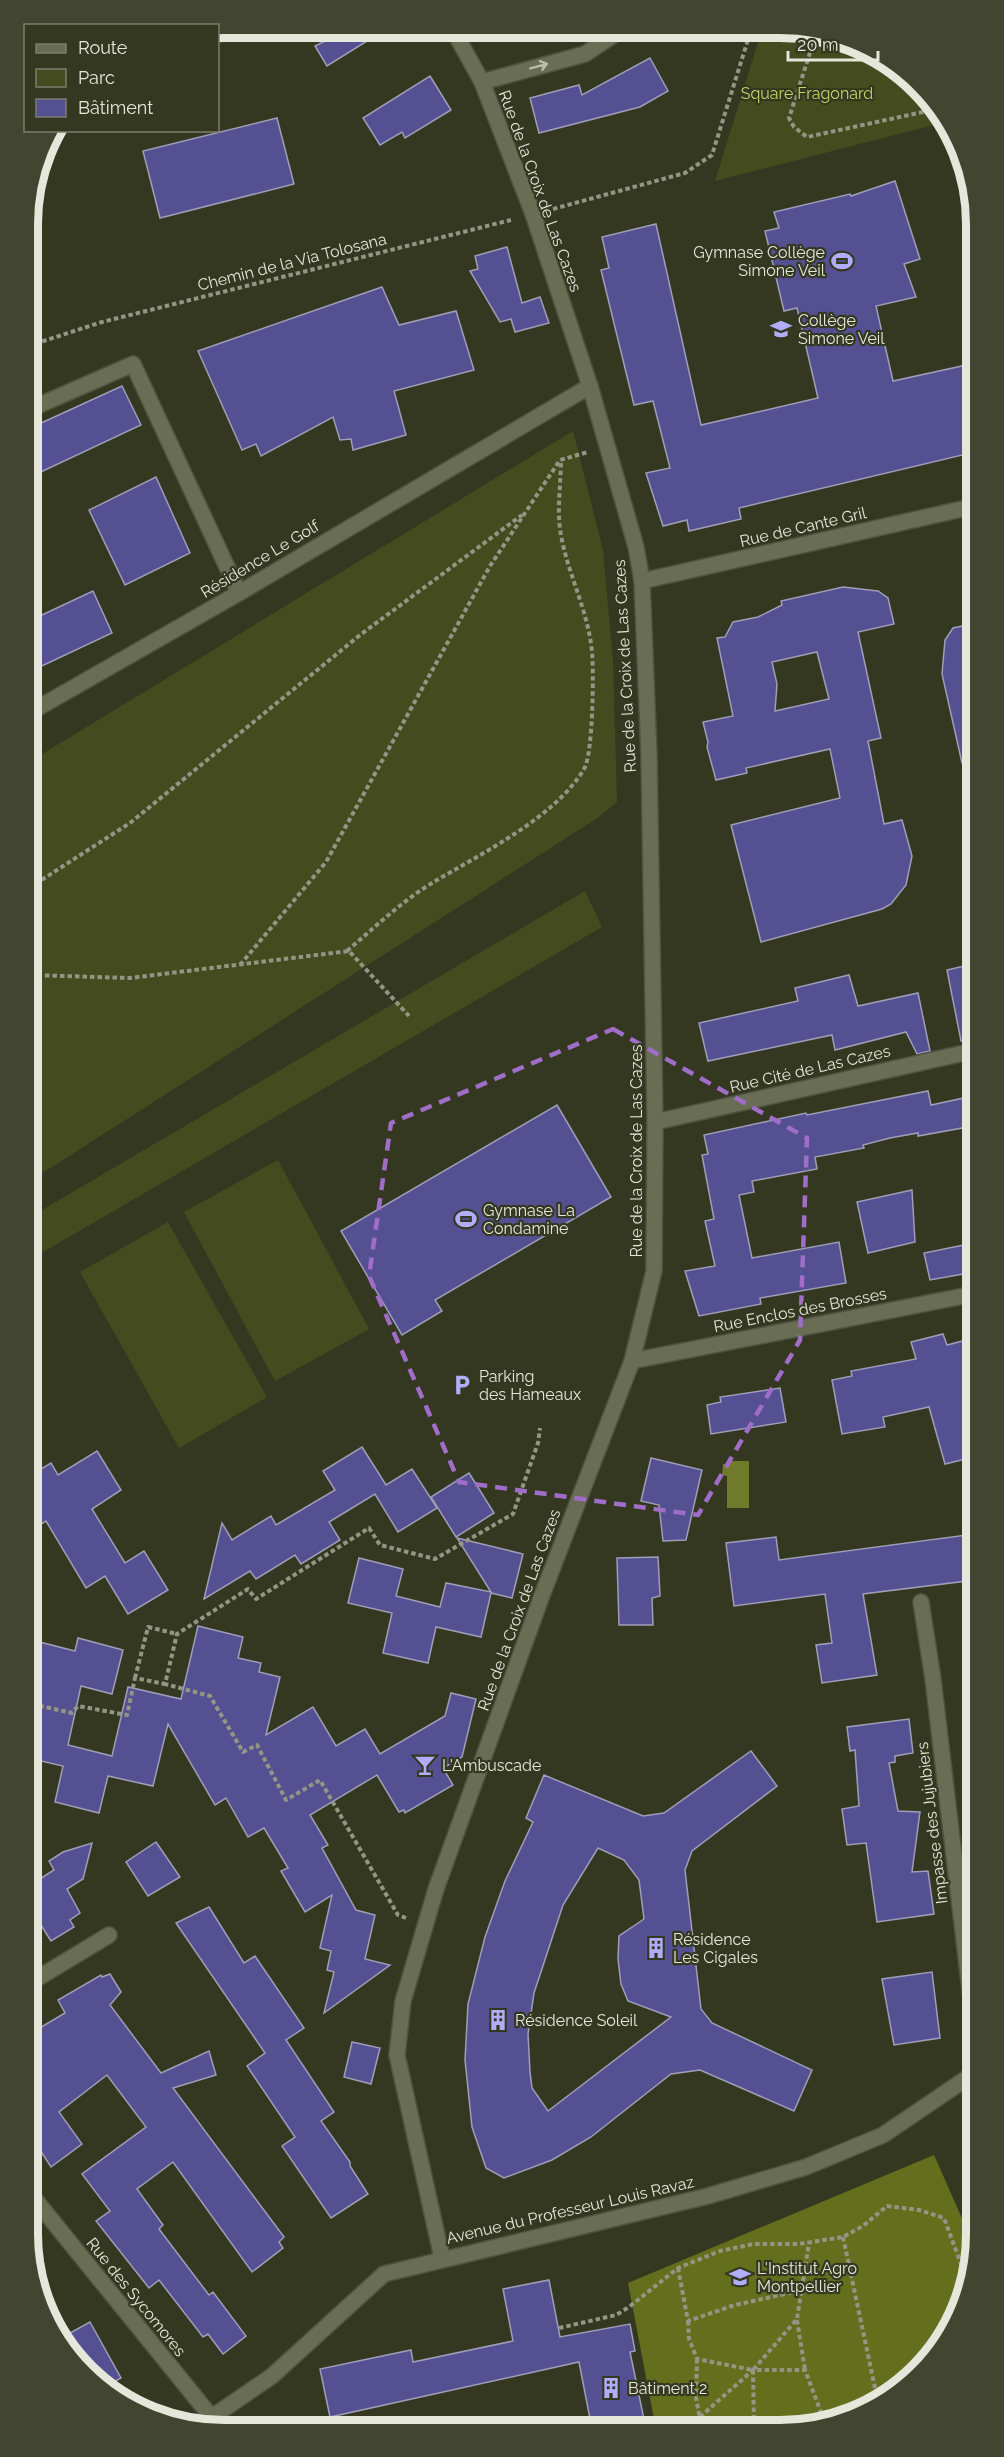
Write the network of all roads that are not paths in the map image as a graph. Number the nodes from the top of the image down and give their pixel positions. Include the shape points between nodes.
1 (458, 38) edge
2 (609, 38) edge
3 (482, 82) junction
4 (590, 386) junction
5 (38, 406) edge
6 (966, 508) edge
7 (642, 581) junction
8 (239, 593) junction
9 (38, 708) edge
10 (966, 1053) edge
11 (655, 1122) junction
12 (966, 1296) edge
13 (632, 1360) junction
14 (921, 1602) dead end
15 (109, 1935) dead end
16 (966, 1956) edge
17 (38, 1978) edge
18 (966, 2079) edge
19 (38, 2204) edge
20 (442, 2258) junction
21 (203, 2418) edge
22 (210, 2419) edge

1 - 3 street, Rue de la Croix de Las Cazes
3 -> 2 street via 585,54
3 - 4 street, Rue de la Croix de Las Cazes via 533,214
4 - 7 street, Rue de la Croix de Las Cazes
4 - 8 street, Résidence Le Golf
5 - 8 street via 133,364
6 - 7 street, Rue de Cante Gril
7 - 11 street, Rue de la Croix de Las Cazes
8 - 9 street, Résidence Le Golf
10 - 11 street, Rue Cité de Las Cazes
11 - 13 street, Rue de la Croix de Las Cazes via 654,1271
12 - 13 street, Rue Enclos des Brosses
13 - 20 street, Rue de la Croix de Las Cazes via 424,1924 403,2001 397,2055
14 - 16 street, Impasse des Jujubiers
15 - 17 street
18 - 20 street, Avenue du Professeur Louis Ravaz via 883,2135 806,2167 708,2196
19 - 21 street, Rue des Sycomores
20 - 22 street, Avenue du Professeur Louis Ravaz via 384,2274 272,2376

